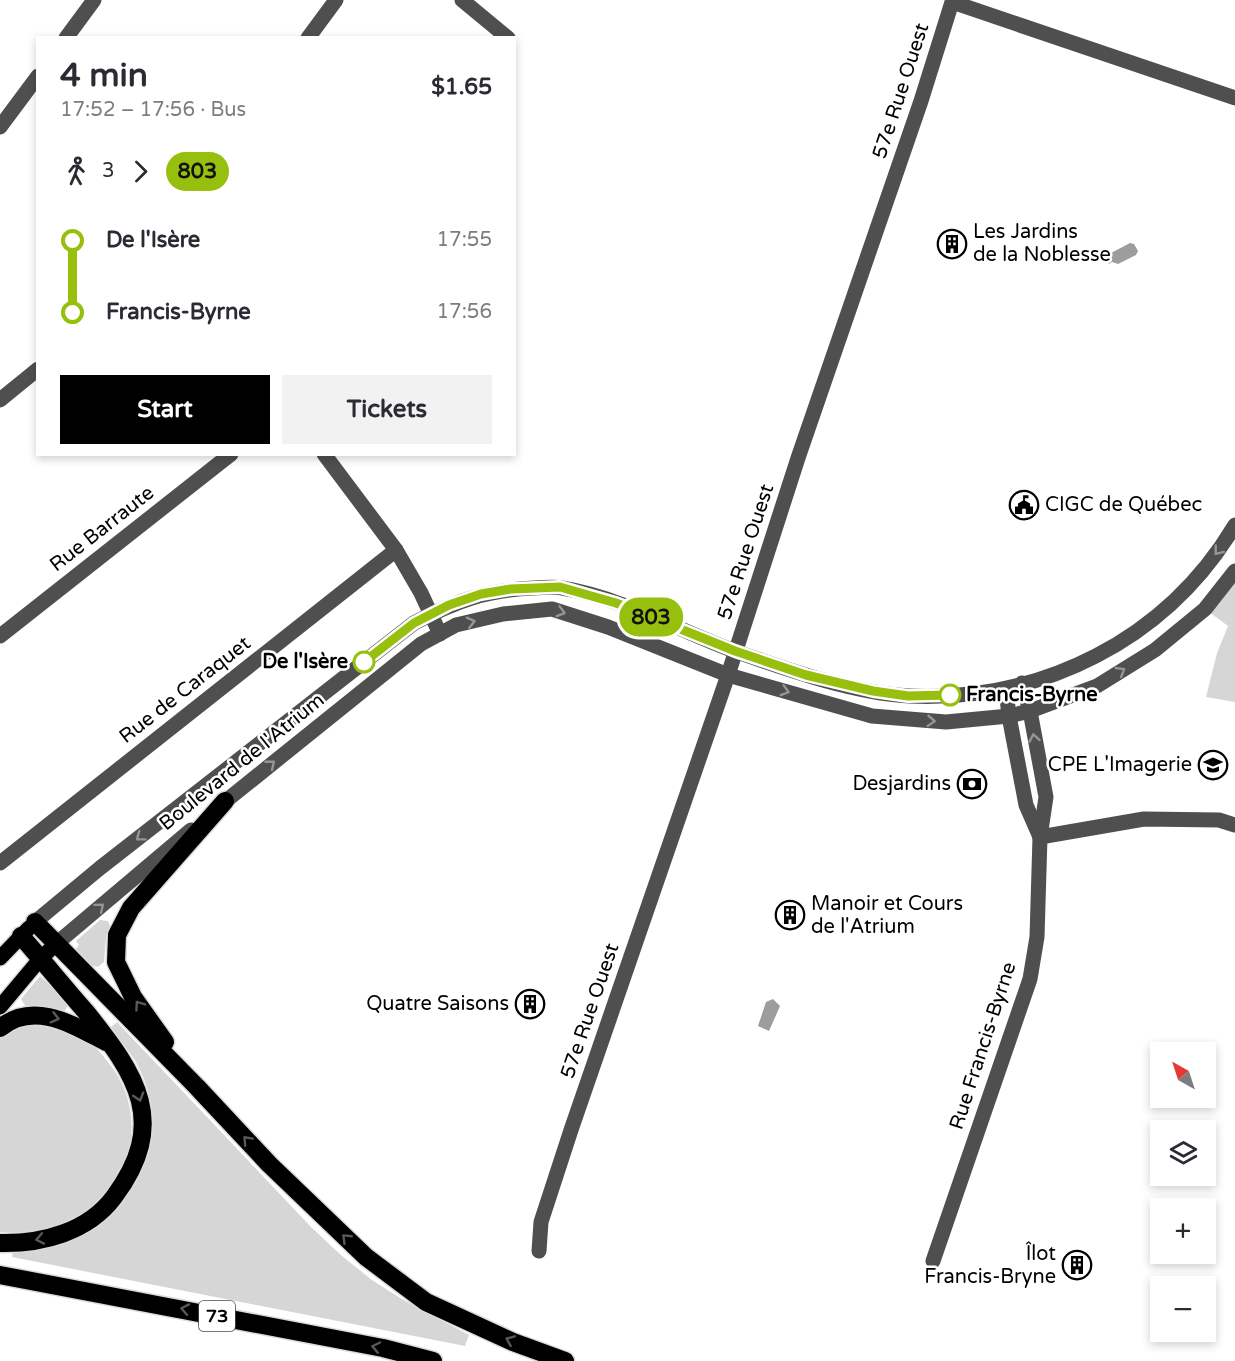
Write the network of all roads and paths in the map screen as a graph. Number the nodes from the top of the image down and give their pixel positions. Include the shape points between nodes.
1 (94, 0) edge
2 (336, 0) edge
3 (462, 0) edge
4 (67, 36) edge
5 (309, 36) edge
6 (507, 36) edge
7 (36, 79) edge
8 (1235, 98) edge
9 (0, 127) edge
10 (36, 371) edge
11 (0, 400) edge
12 (228, 456) edge
13 (326, 456) edge
14 (1235, 525) edge
15 (396, 550) junction
16 (1235, 571) edge
17 (430, 615) junction
18 (440, 634) junction
19 (0, 636) edge
20 (735, 651) junction
21 (728, 675) junction
22 (1022, 683) junction
23 (1006, 689) junction
24 (1030, 711) junction
25 (1009, 716) junction
26 (225, 801) junction
27 (1235, 825) edge
28 (1040, 837) junction
29 (0, 863) edge
30 (35, 922) junction
31 (21, 936) junction
32 (56, 944) junction
33 (0, 958) edge
34 (41, 958) junction
35 (0, 1007) edge
36 (0, 1029) edge
37 (113, 1045) junction
38 (197, 1087) junction
39 (0, 1243) edge
40 (539, 1251) dead end
41 (933, 1261) dead end
42 (0, 1275) edge
43 (433, 1361) edge
44 (565, 1361) edge

1 - 4 street
2 - 5 street
3 - 6 street
7 - 9 street
8 - 20 street, 57e Rue Ouest via 952,2
10 - 11 street
12 - 19 street, Rue Barraute
13 - 15 street
14 -> 22 street, Boulevard de l'Atrium via 1199,575 1142,628 1112,649 1069,670
15 - 17 street
15 - 29 street, Rue de Caraquet
24 -> 16 street, Boulevard de l'Atrium via 1096,686 1155,650 1205,609
17 - 18 street
17 - 20 street, Boulevard de l'Atrium via 481,594 560,587 616,603
17 -> 30 street, Boulevard de l'Atrium via 414,623
18 -> 21 street, Boulevard de l'Atrium via 456,625 503,614 552,609
26 -> 18 street, Boulevard de l'Atrium via 421,644
20 - 21 street, 57e Rue Ouest
20 - 23 street, Boulevard de l'Atrium via 806,675 908,696
21 -> 25 street, Boulevard de l'Atrium via 872,717 946,722
21 - 40 street, 57e Rue Ouest via 571,1130 541,1222
22 - 23 street, Boulevard de l'Atrium
22 - 24 street, Rue Francis-Byrne
23 - 25 street, Rue Francis-Byrne
24 - 25 street, Boulevard de l'Atrium
28 -> 24 street, Rue Francis-Byrne via 1046,797
25 - 28 street, Rue Francis-Byrne via 1026,804
32 -> 26 street, Boulevard de l'Atrium
38 -> 26 highway via 133,998 116,962 117,935 131,908
27 - 28 street via 1220,820 1144,819
28 - 41 street, Rue Francis-Byrne via 1037,937 1029,979
30 - 31 main road, Boulevard de l'Atrium
30 - 32 highway
31 - 33 main road, Boulevard de l'Atrium
31 - 34 highway
32 - 34 main road, Boulevard de l'Atrium
32 - 38 highway
34 - 35 main road, Boulevard de l'Atrium
34 - 37 highway
36 -> 37 highway via 6,1023 39,1014 66,1021
37 -> 39 highway via 132,1076 143,1111 141,1144 128,1178 107,1207 88,1222 66,1233
44 -> 38 highway via 513,1342 426,1302 408,1289 366,1257 269,1164
43 -> 42 highway, 73

